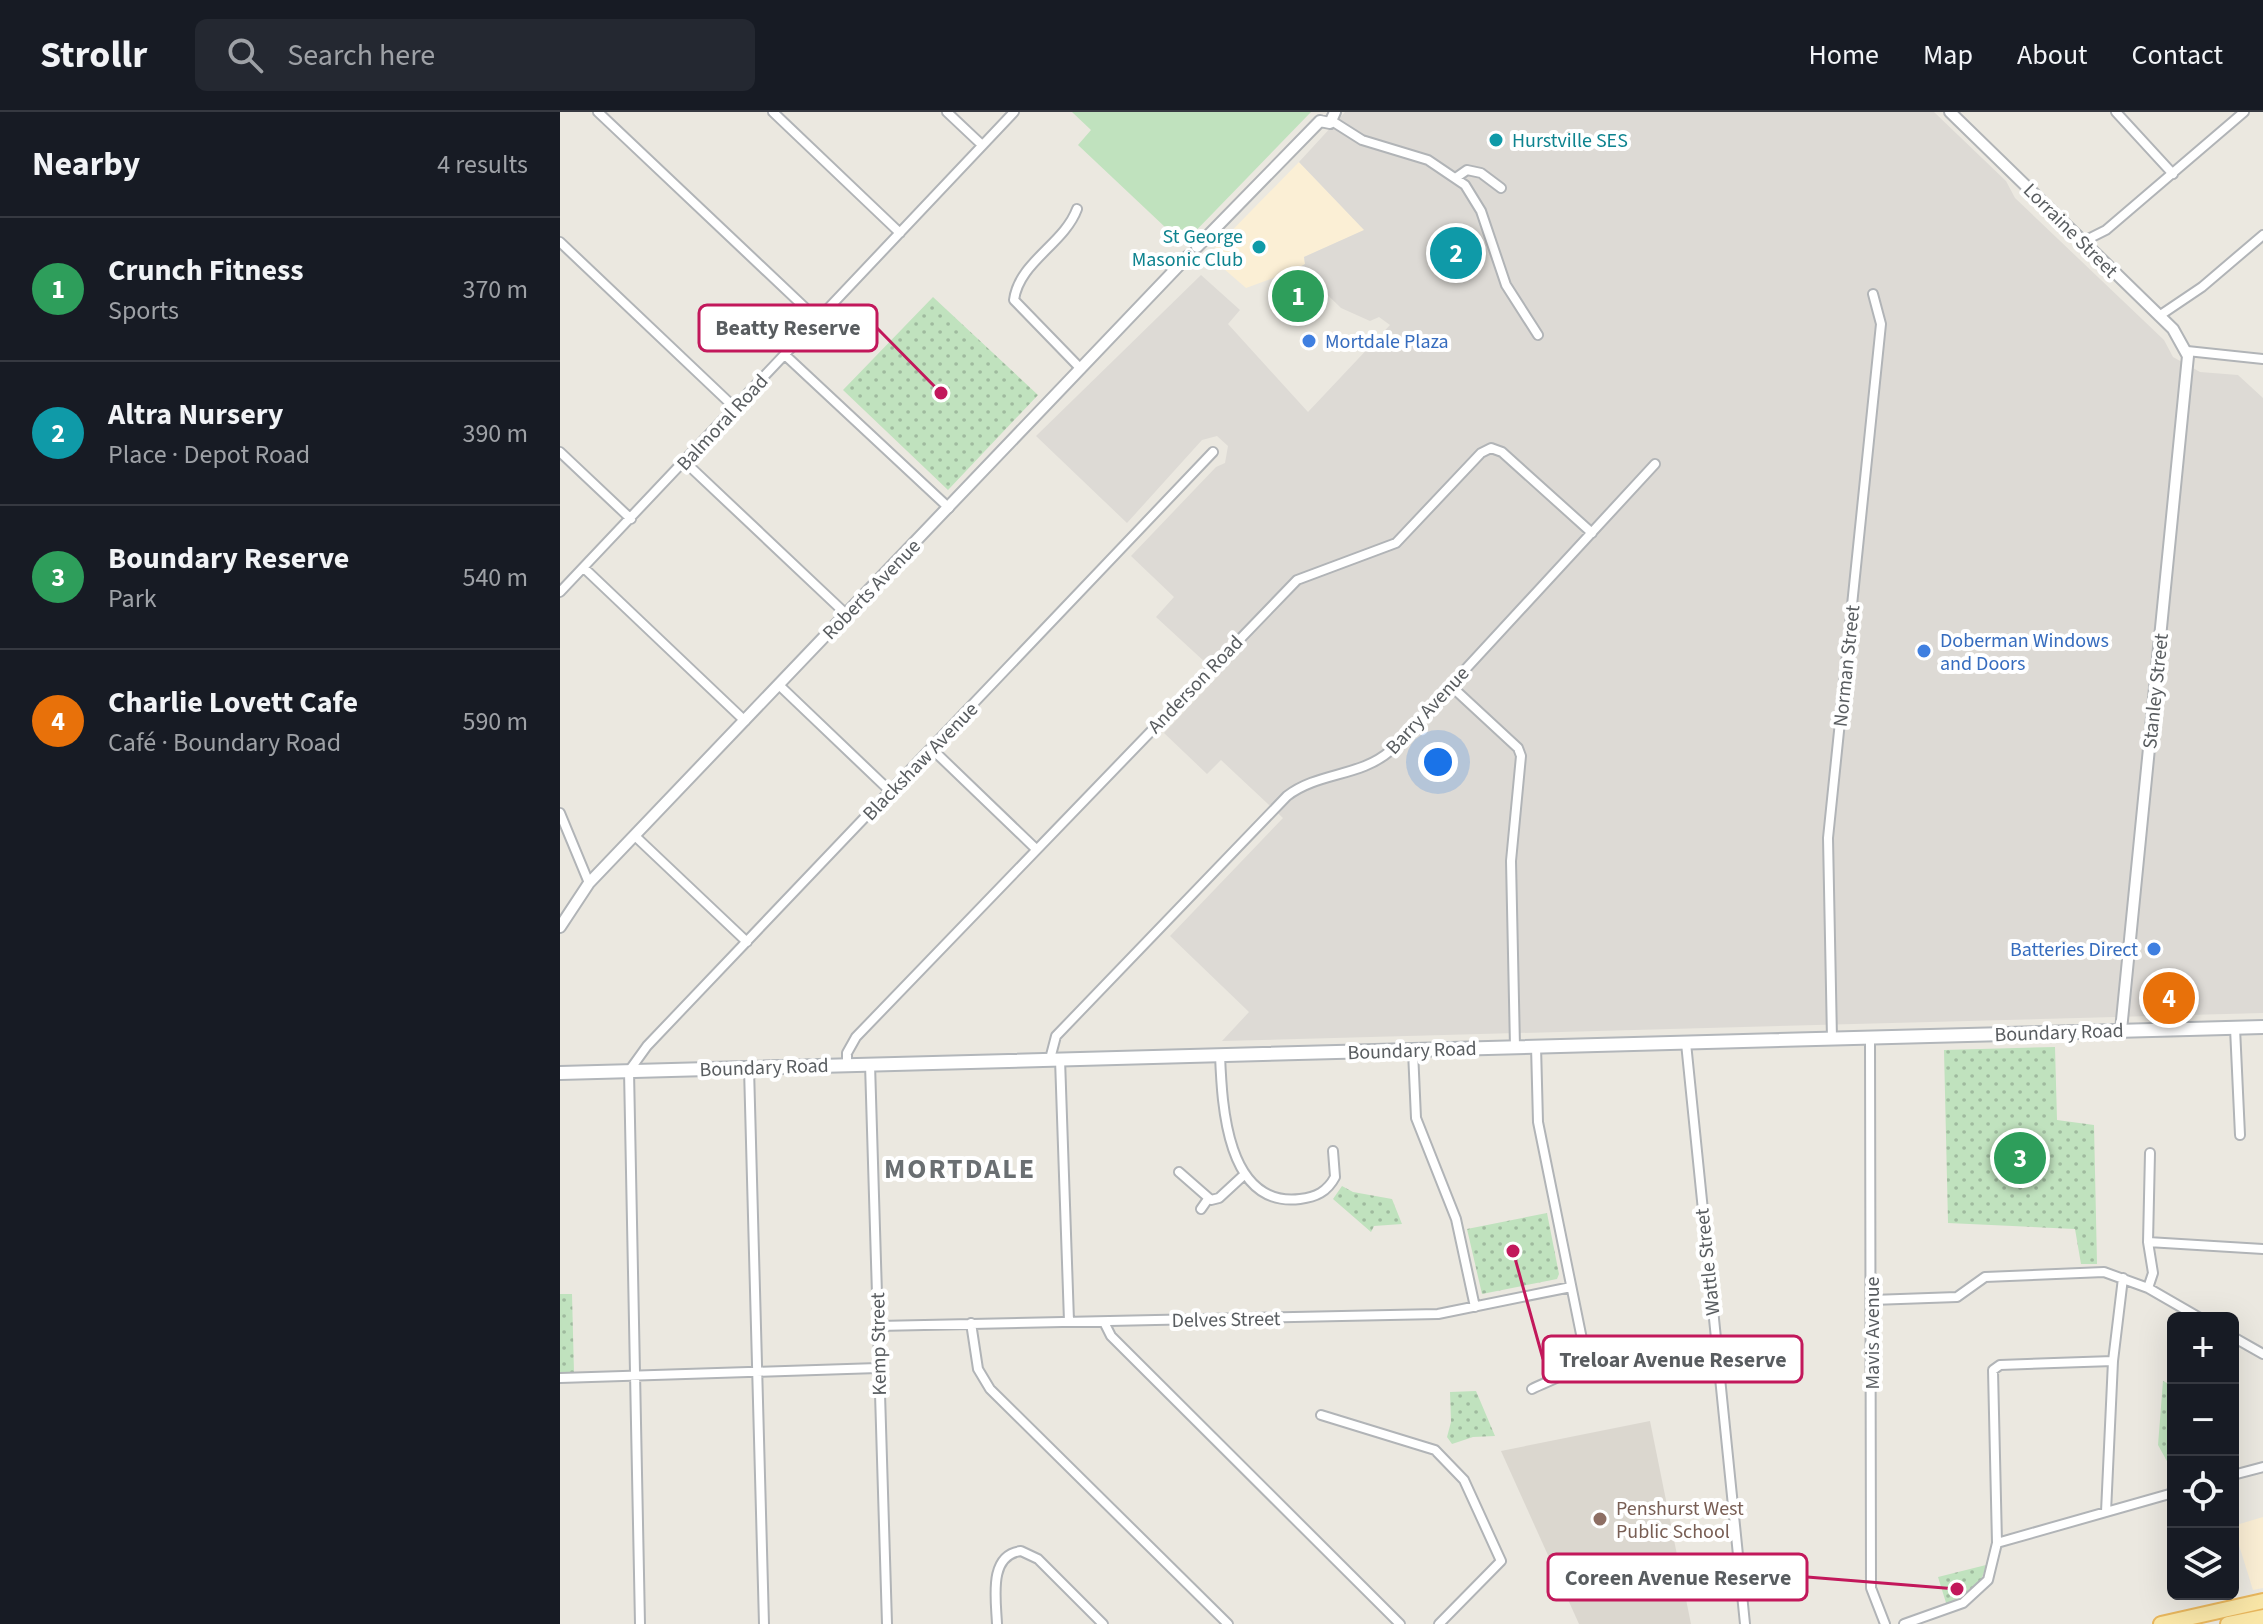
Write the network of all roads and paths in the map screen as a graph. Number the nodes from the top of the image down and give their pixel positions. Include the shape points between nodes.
1 (598, 112) edge
2 (773, 112) edge
3 (947, 112) edge
4 (1014, 112) edge
5 (1950, 112) edge
6 (2116, 112) edge
7 (2244, 112) edge
8 (1319, 116) edge
9 (1334, 117) edge
10 (982, 145) junction
11 (2173, 174) junction
12 (1457, 177) junction
13 (1501, 188) dead end
14 (1077, 209) dead end
15 (900, 233) junction
16 (2263, 235) edge
17 (560, 242) edge
18 (2082, 242) junction
19 (1873, 294) dead end
20 (2159, 316) junction
21 (818, 320) junction
22 (1538, 335) dead end
23 (2187, 351) junction
24 (785, 355) junction
25 (2263, 359) edge
26 (1081, 369) junction
27 (735, 408) junction
28 (560, 452) edge
29 (1213, 452) dead end
30 (685, 462) junction
31 (1655, 464) dead end
32 (949, 508) junction
33 (631, 519) junction
34 (1592, 533) junction
35 (584, 568) junction
36 (560, 592) edge
37 (846, 614) junction
38 (780, 686) junction
39 (1451, 686) junction
40 (745, 721) junction
41 (932, 749) junction
42 (890, 791) junction
43 (560, 813) edge
44 (635, 836) junction
45 (1036, 849) junction
46 (589, 883) junction
47 (560, 927) edge
48 (747, 942) junction
49 (2263, 1027) edge
50 (2235, 1028) junction
51 (2121, 1030) junction
52 (1832, 1039) junction
53 (1870, 1039) junction
54 (1686, 1043) junction
55 (1536, 1046) junction
56 (1515, 1047) junction
57 (1413, 1051) junction
58 (1220, 1055) junction
59 (1055, 1059) junction
60 (847, 1064) junction
61 (870, 1064) junction
62 (749, 1068) junction
63 (629, 1071) junction
64 (560, 1073) edge
65 (2240, 1135) dead end
66 (1333, 1151) dead end
67 (2150, 1153) dead end
68 (1179, 1172) dead end
69 (1245, 1174) junction
70 (1208, 1199) junction
71 (1201, 1209) dead end
72 (2148, 1242) junction
73 (2263, 1249) edge
74 (2123, 1278) junction
75 (1571, 1287) junction
76 (2148, 1288) junction
77 (1872, 1300) junction
78 (1475, 1307) junction
79 (2190, 1312) edge
80 (1069, 1321) junction
81 (1104, 1322) junction
82 (971, 1323) junction
83 (878, 1326) junction
84 (2239, 1340) edge
85 (2263, 1354) edge
86 (2113, 1361) junction
87 (878, 1368) junction
88 (758, 1372) junction
89 (634, 1376) junction
90 (560, 1378) edge
91 (1532, 1389) dead end
92 (1321, 1415) dead end
93 (2263, 1467) edge
94 (2239, 1473) edge
95 (2167, 1495) edge
96 (2106, 1512) junction
97 (1997, 1543) junction
98 (2261, 1612) edge
99 (640, 1624) edge
100 (764, 1624) edge
101 (887, 1624) edge
102 (997, 1624) edge
103 (1103, 1624) edge
104 (1228, 1624) edge
105 (1400, 1624) edge
106 (1439, 1624) edge
107 (1745, 1624) edge
108 (1885, 1624) edge
109 (1904, 1624) edge
110 (2161, 1624) edge
111 (2228, 1624) edge

1 - 21 street
2 - 15 street
3 - 10 street
4 - 10 street, Balmoral Road
5 - 18 street, Lorraine Street
6 - 11 street
7 - 11 street
8 - 9 street
8 - 26 street, Roberts Avenue via 1197,247 1197,256 1188,256
9 - 12 street via 1362,140 1428,160
10 - 15 street, Balmoral Road
11 - 18 street via 2100,234
12 - 13 street via 1471,169
12 - 22 street via 1477,202 1506,285
14 - 26 street via 1017,283 1014,300
15 - 21 street, Balmoral Road
16 - 20 street
17 - 27 street
18 - 20 street, Lorraine Street
19 - 52 street, Norman Street via 1881,324 1828,838
20 - 23 street, Lorraine Street
21 - 24 street, Balmoral Road
23 - 25 street
23 - 51 street, Stanley Street
24 - 27 street, Balmoral Road
24 - 32 street
26 - 32 street, Roberts Avenue
27 - 30 street, Balmoral Road
28 - 33 street
29 - 41 street, Blackshaw Avenue
30 - 33 street, Balmoral Road
30 - 37 street
31 - 34 street, Barry Avenue
32 - 37 street, Roberts Avenue
33 - 35 street, Balmoral Road
34 - 39 street, Barry Avenue
34 - 45 street, Anderson Road via 1502,452 1484,451 1396,543 1312,572 1291,585
35 - 36 street, Balmoral Road
35 - 40 street
37 - 38 street, Roberts Avenue
38 - 40 street, Roberts Avenue
38 - 42 street
39 - 56 street via 1521,756 1511,861
39 - 59 street, Barry Avenue via 1376,762 1319,779 1287,796 1056,1036
40 - 44 street, Roberts Avenue
41 - 42 street, Blackshaw Avenue
41 - 45 street
42 - 48 street, Blackshaw Avenue
43 - 46 street
44 - 46 street, Roberts Avenue
44 - 48 street
45 - 60 street, Anderson Road via 856,1037
46 - 47 street, Roberts Avenue
48 - 63 street, Blackshaw Avenue
49 - 50 main road, Boundary Road
50 - 51 main road, Boundary Road
50 - 65 street
51 - 53 main road, Boundary Road
52 - 53 main road, Boundary Road
52 - 54 main road, Boundary Road
53 - 77 street, Mavis Avenue
54 - 55 main road, Boundary Road
54 - 107 street, Wattle Street
55 - 56 main road, Boundary Road
55 - 75 street via 1538,1122
56 - 57 main road, Boundary Road
57 - 58 main road, Boundary Road
57 - 78 street via 1416,1118 1456,1219
58 - 59 main road, Boundary Road
58 - 69 street via 1226,1126
59 - 61 main road, Boundary Road
59 - 80 street
60 - 61 main road, Boundary Road
60 - 62 main road, Boundary Road
61 - 83 street, Kemp Street
62 - 63 main road, Boundary Road
62 - 88 street
63 - 64 main road, Boundary Road
63 - 89 street
66 - 69 street via 1333,1182 1309,1197 1280,1197
67 - 72 street
68 - 70 street
69 - 70 street via 1219,1198
70 - 71 street
72 - 73 street
72 - 76 street via 2153,1273
74 - 76 street
74 - 77 street via 2104,1272 1985,1277 1957,1297
74 - 86 street
75 - 78 street, Delves Street
75 - 91 street via 1582,1359
76 - 79 street
77 - 108 street, Mavis Avenue via 1871,1588
78 - 81 street, Delves Street via 1438,1314
80 - 81 street, Delves Street
80 - 82 street, Delves Street
81 - 105 street via 1111,1336
82 - 83 street, Delves Street
82 - 104 street via 978,1369 990,1389
83 - 87 street, Kemp Street
84 - 85 street
86 - 96 street
86 - 97 street via 2000,1365 1993,1370
87 - 88 street
87 - 101 street, Kemp Street
88 - 89 street
88 - 100 street
89 - 90 street
89 - 99 street
92 - 106 street via 1435,1450 1464,1480 1501,1561
93 - 94 street
95 - 96 street
96 - 97 street
97 - 109 street via 1988,1580 1963,1603
98 - 110 main road
98 - 111 main road
102 - 103 street via 999,1568 1007,1556 1021,1551 1038,1559

